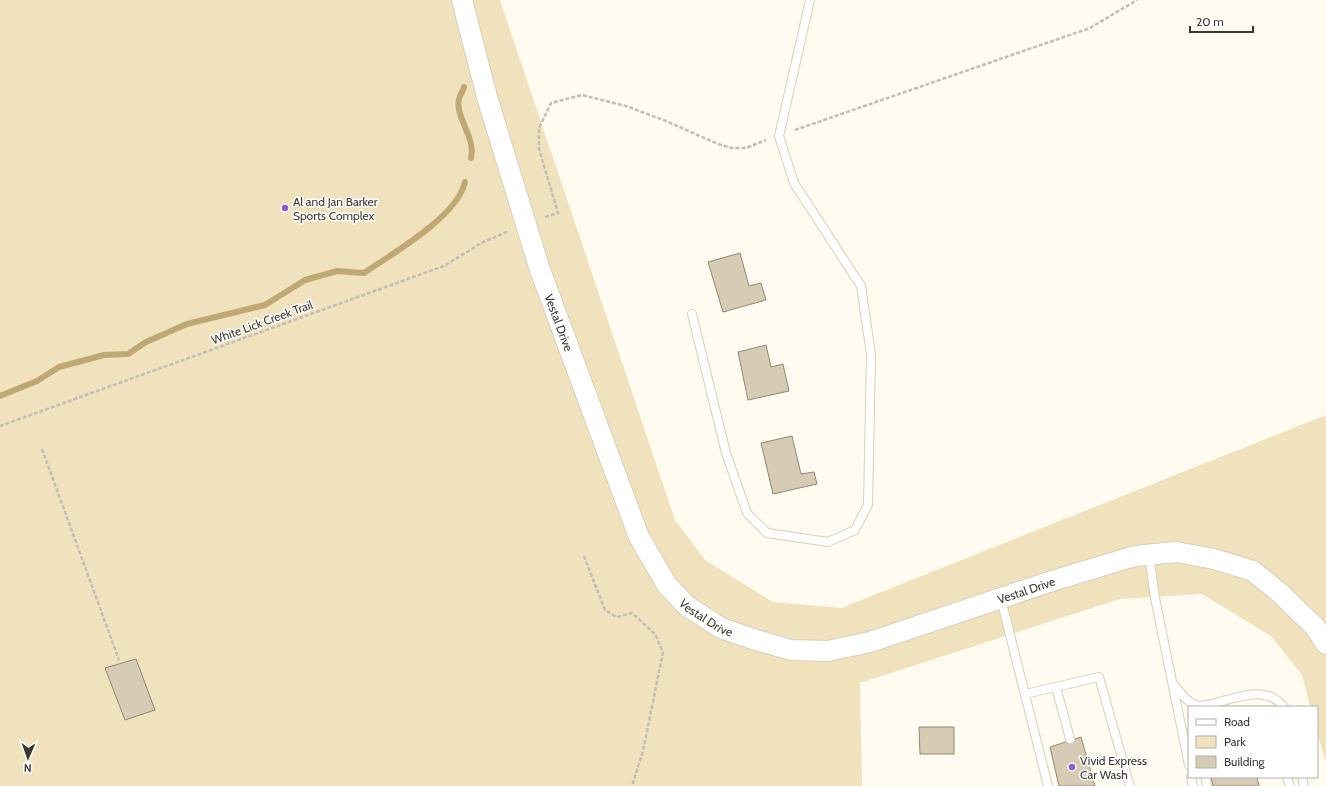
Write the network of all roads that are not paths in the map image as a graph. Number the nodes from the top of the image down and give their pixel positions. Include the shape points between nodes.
1 (462, 0) edge
2 (810, 0) edge
3 (692, 314) dead end
4 (1149, 555) junction
5 (1001, 599) junction
6 (1326, 644) edge
7 (1173, 684) junction
8 (1056, 688) junction
9 (1025, 694) junction
10 (1205, 706) edge
11 (1205, 706) edge
12 (1283, 706) edge
13 (1070, 739) dead end
14 (1188, 760) edge
15 (1048, 786) edge
16 (1130, 786) edge

1 - 5 street, Vestal Drive via 486,97 540,270 639,537 667,585 687,606 722,628 791,650 828,651 870,642
2 - 3 lane via 779,136 794,184 861,286 871,354 868,505 855,530 828,542 767,533 747,513 726,453
4 - 5 street, Vestal Drive via 1135,556
4 - 6 street, Vestal Drive via 1176,552 1214,559 1253,571 1315,627
4 - 7 lane
5 - 9 lane
7 - 11 lane via 1193,704
7 - 14 lane
8 - 9 lane
8 - 13 lane
8 - 16 lane via 1099,677
9 - 15 lane
10 - 12 lane via 1250,694 1268,697

